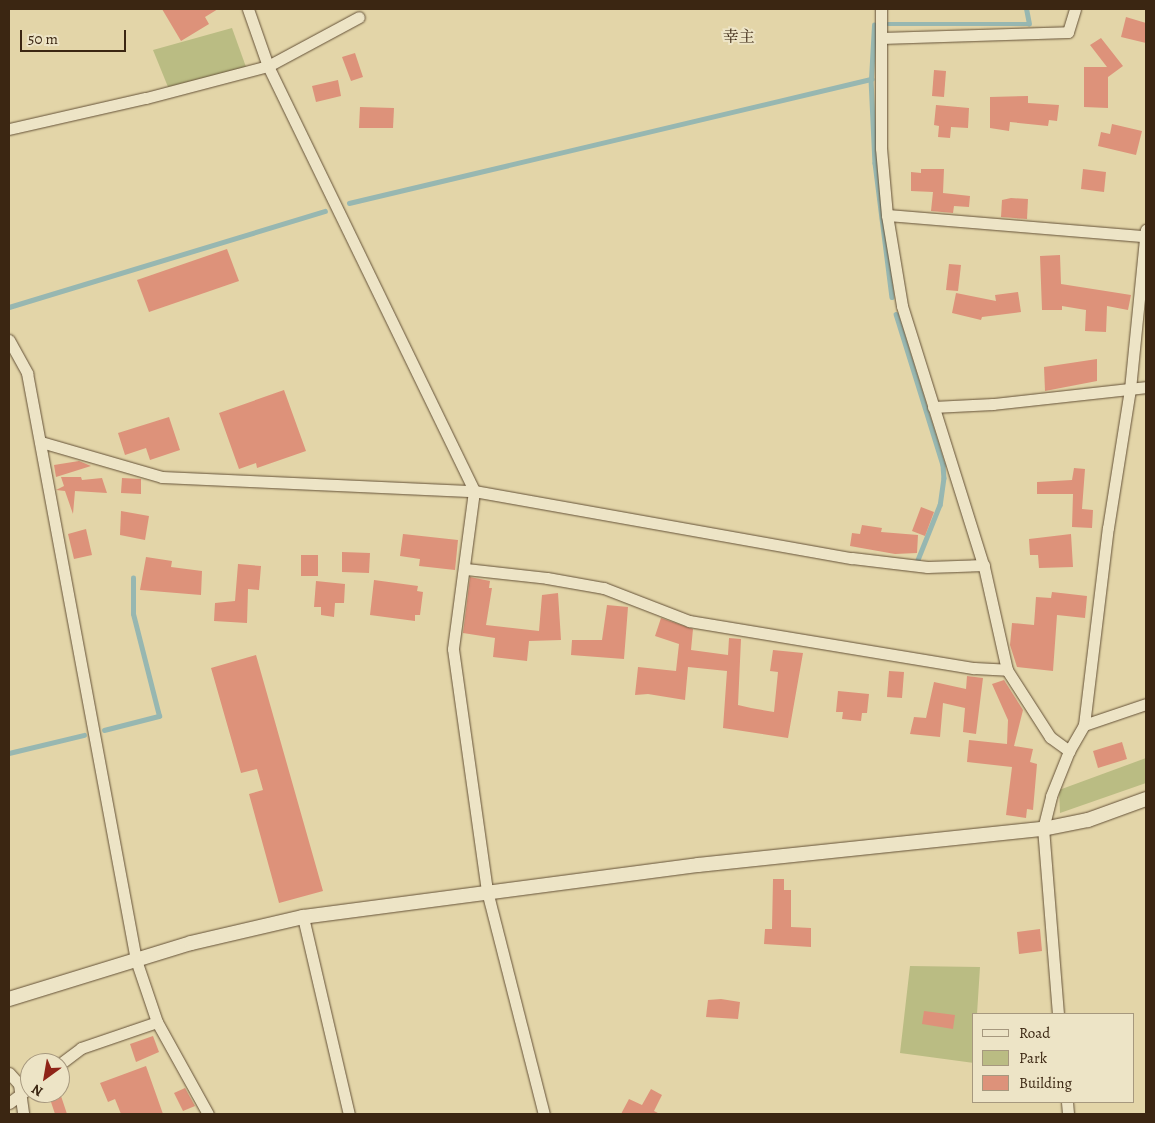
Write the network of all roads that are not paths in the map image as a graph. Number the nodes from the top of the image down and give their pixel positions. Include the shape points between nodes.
1 (248, 9) edge
2 (881, 9) edge
3 (1075, 9) edge
4 (359, 17) dead end
5 (881, 38) junction
6 (268, 66) junction
7 (9, 128) edge
8 (887, 215) junction
9 (1145, 233) edge
10 (9, 340) edge
11 (1146, 387) edge
12 (1130, 389) junction
13 (933, 407) junction
14 (41, 442) junction
15 (474, 491) junction
16 (984, 565) junction
17 (466, 569) junction
18 (1007, 670) junction
19 (1146, 704) edge
20 (1084, 725) junction
21 (1069, 751) junction
22 (1146, 799) edge
23 (1042, 829) junction
24 (487, 891) junction
25 (303, 916) junction
26 (136, 960) junction
27 (9, 1000) edge
28 (1058, 1013) edge
29 (158, 1022) junction
30 (70, 1056) edge
31 (9, 1073) edge
32 (20, 1095) joint
33 (9, 1104) edge
34 (208, 1114) edge
35 (349, 1114) edge
36 (544, 1114) edge

1 - 6 street
2 - 5 street
3 - 5 street via 1068,32
4 - 6 street
5 - 8 street via 881,148
6 - 7 street via 146,98
6 - 15 street
8 - 9 street
8 - 13 street via 902,306
9 - 12 street
10 - 14 street via 27,373
11 - 12 street
12 - 13 street
12 - 20 street via 1108,528
13 - 16 street
14 - 15 street via 162,478
14 - 26 street
15 - 16 street via 852,558 927,567
15 - 17 street
16 - 18 street
17 - 18 street via 604,588 689,621 974,668
17 - 24 street via 453,649
18 - 21 street via 1050,737
19 - 20 street
20 - 21 street
21 - 23 street via 1050,796
22 - 23 street via 1088,820
23 - 24 street via 728,861
23 - 28 street
24 - 25 street
24 - 36 street
25 - 26 street
25 - 35 street
26 - 27 street
26 - 29 street
29 - 30 street via 81,1048
29 - 34 street
31 - 32 street via 19,1084
32 - 33 street

